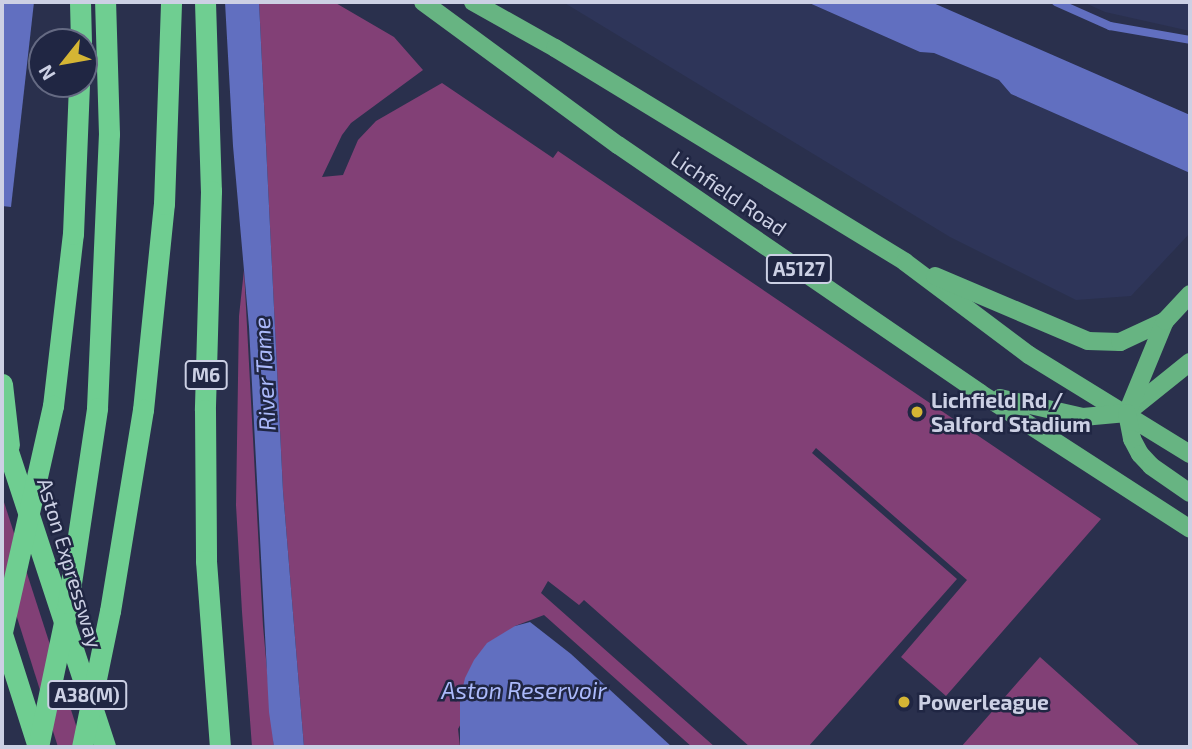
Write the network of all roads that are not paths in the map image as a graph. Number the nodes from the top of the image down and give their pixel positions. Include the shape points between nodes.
1 (80, 2) edge
2 (105, 2) edge
3 (171, 2) edge
4 (205, 2) edge
5 (423, 2) edge
6 (473, 2) edge
7 (81, 28) edge
8 (78, 98) edge
9 (905, 262) junction
10 (1190, 294) edge
11 (1165, 321) junction
12 (1190, 362) edge
13 (2, 384) edge
14 (980, 393) junction
15 (1127, 413) junction
16 (2, 433) edge
17 (1190, 454) edge
18 (11, 458) junction
19 (1190, 493) edge
20 (1190, 529) edge
21 (2, 633) edge
22 (38, 747) edge
23 (82, 747) edge
24 (105, 747) edge
25 (220, 747) edge

1 - 7 highway
2 - 22 highway, bridge via 109,134 97,408 68,603
3 - 23 highway, bridge via 164,204 143,410
4 - 25 highway, M6 via 211,178 206,561
5 - 14 main road, Lichfield Road / A5127 via 607,137
6 - 9 main road, Lichfield Road / A5127
8 - 21 highway, bridge via 73,234 53,406
9 - 11 main road via 1088,341 1120,342
9 - 15 main road, Lichfield Road / A5127 via 1029,355
10 - 11 main road
11 - 15 main road
12 - 15 main road
13 - 18 highway, A38(M)
14 - 15 main road via 1083,417
14 - 20 main road, Lichfield Road / A5127
15 - 17 main road, Lichfield Road / A5127
15 - 19 main road via 1140,454
16 - 18 highway, Aston Expressway / A38(M)
18 - 24 highway, Aston Expressway / A38(M), bridge
21 - 22 highway, A38(M)

